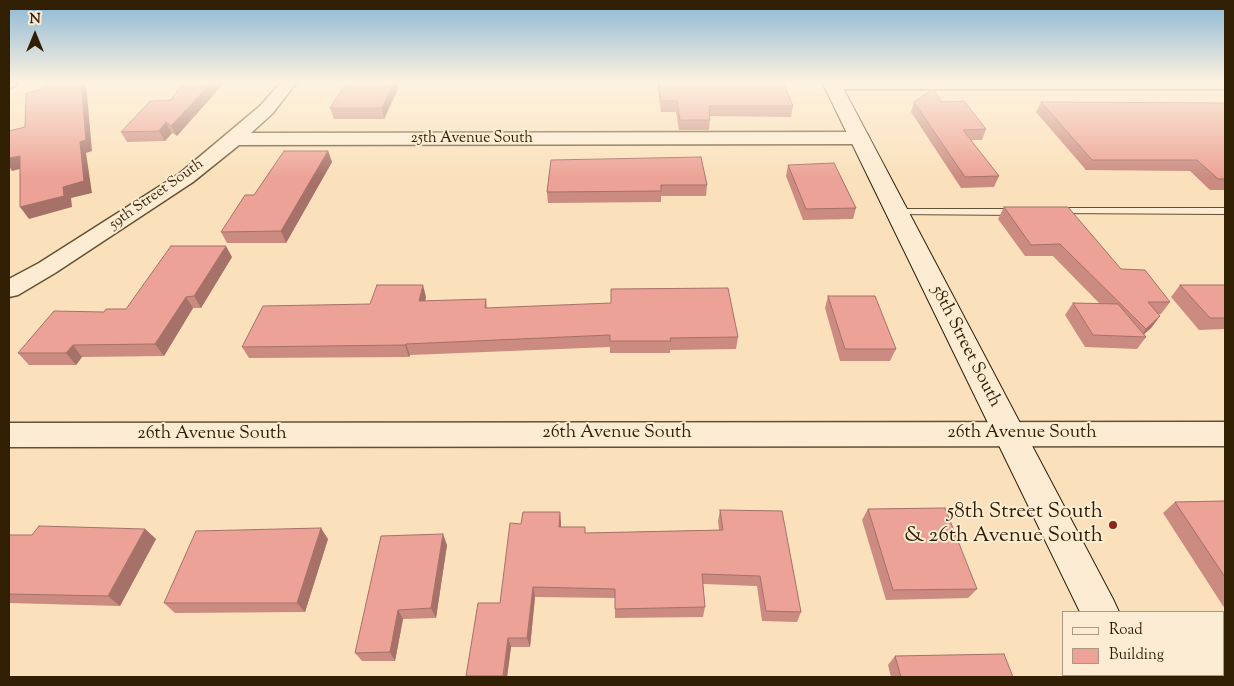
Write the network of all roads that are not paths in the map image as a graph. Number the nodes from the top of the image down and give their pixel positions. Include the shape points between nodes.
1 (262, 114) edge
2 (848, 114) edge
3 (860, 138) junction
4 (234, 140) junction
5 (1046, 211) edge
6 (1225, 211) edge
7 (897, 212) junction
8 (1026, 212) edge
9 (9, 289) edge
10 (1009, 433) junction
11 (1225, 434) edge
12 (9, 435) edge
13 (1099, 611) edge

1 - 4 street, 59th Street South
2 - 3 street, 58th Street South
3 - 4 street, 25th Avenue South
3 - 7 street, 58th Street South
4 - 9 street, 59th Street South via 139,210
5 - 6 lane
7 - 8 lane
7 - 10 street, 58th Street South
10 - 11 street, 26th Avenue South
10 - 12 street, 26th Avenue South
10 - 13 street, 58th Street South

